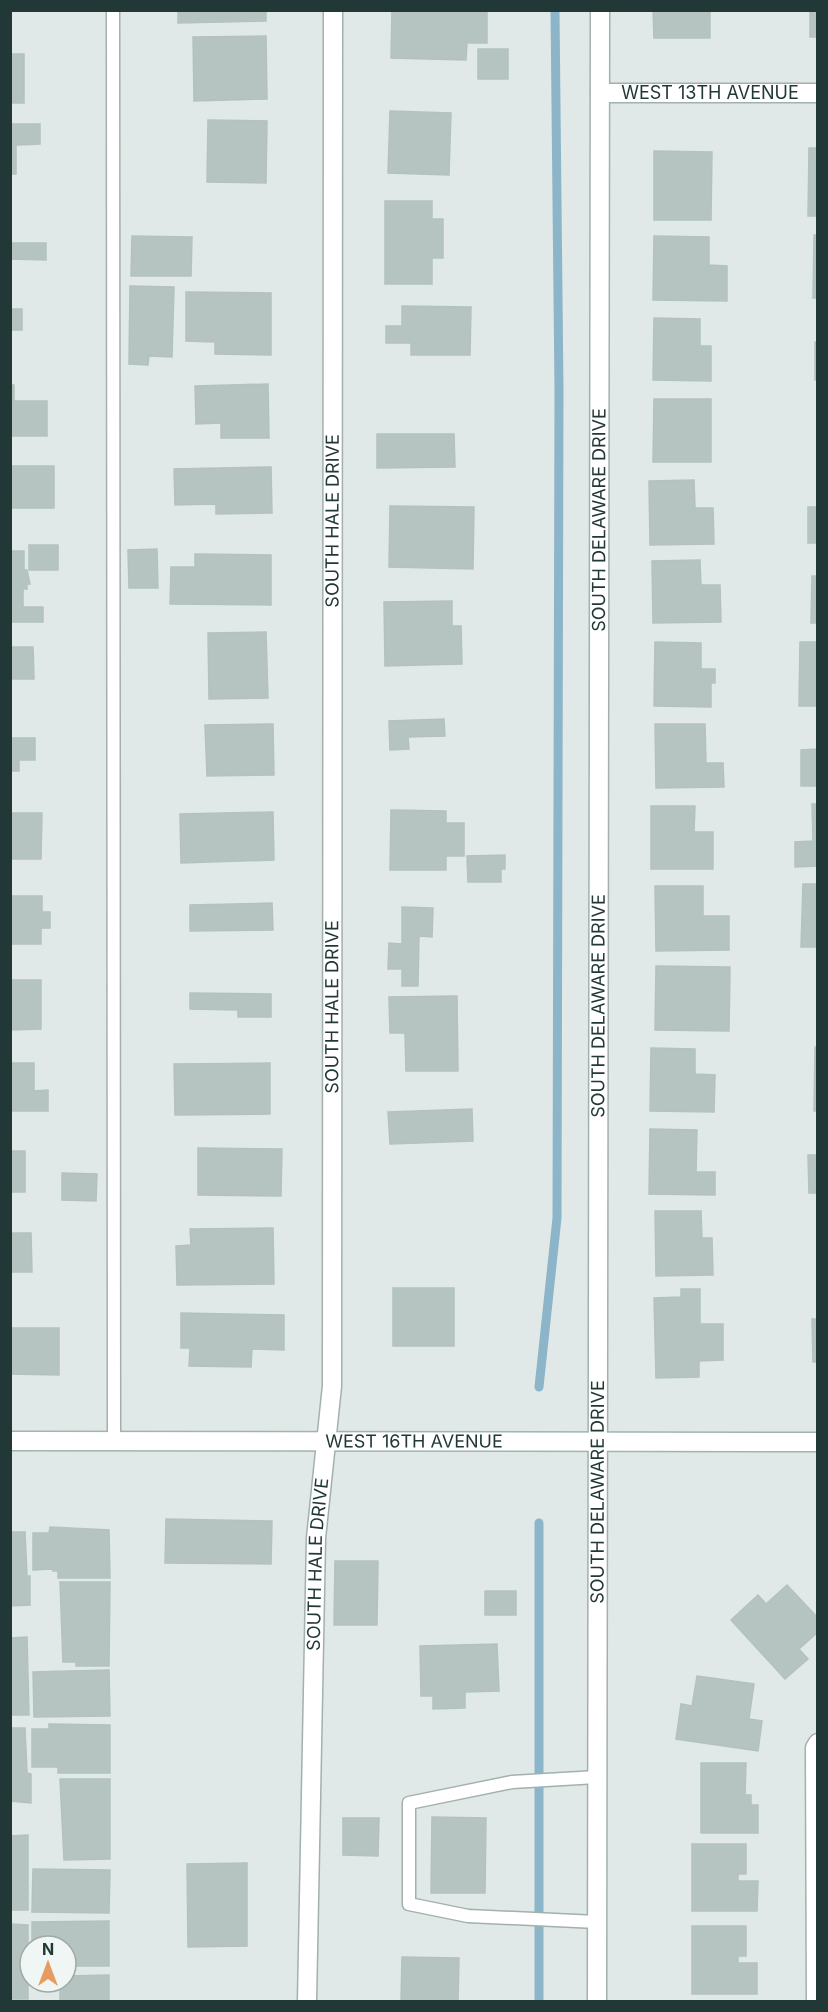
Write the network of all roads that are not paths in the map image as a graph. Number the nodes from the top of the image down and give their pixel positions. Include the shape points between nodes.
1 (113, 10) edge
2 (333, 10) edge
3 (600, 10) edge
4 (600, 93) junction
5 (818, 93) edge
6 (10, 1441) edge
7 (114, 1441) junction
8 (326, 1442) junction
9 (818, 1442) edge
10 (599, 1443) junction
11 (818, 1743) edge
12 (597, 1777) junction
13 (597, 1922) junction
14 (307, 2001) edge
15 (597, 2001) edge
16 (816, 2001) edge

1 - 7 lane
2 - 8 street, SOUTH HALE DRIVE via 332,1386
3 - 4 street, SOUTH DELAWARE DRIVE
4 - 5 street, WEST 13TH AVENUE
4 - 10 street, SOUTH DELAWARE DRIVE
6 - 7 street, WEST 16TH AVENUE
7 - 8 street, WEST 16TH AVENUE
8 - 10 street, WEST 16TH AVENUE
8 - 14 street, SOUTH HALE DRIVE via 316,1539
9 - 10 street, WEST 16TH AVENUE
10 - 12 street, SOUTH DELAWARE DRIVE
11 - 16 street
12 - 13 street, SOUTH DELAWARE DRIVE
12 - 13 lane via 512,1782 409,1803 409,1904 468,1916
13 - 15 street, SOUTH DELAWARE DRIVE

